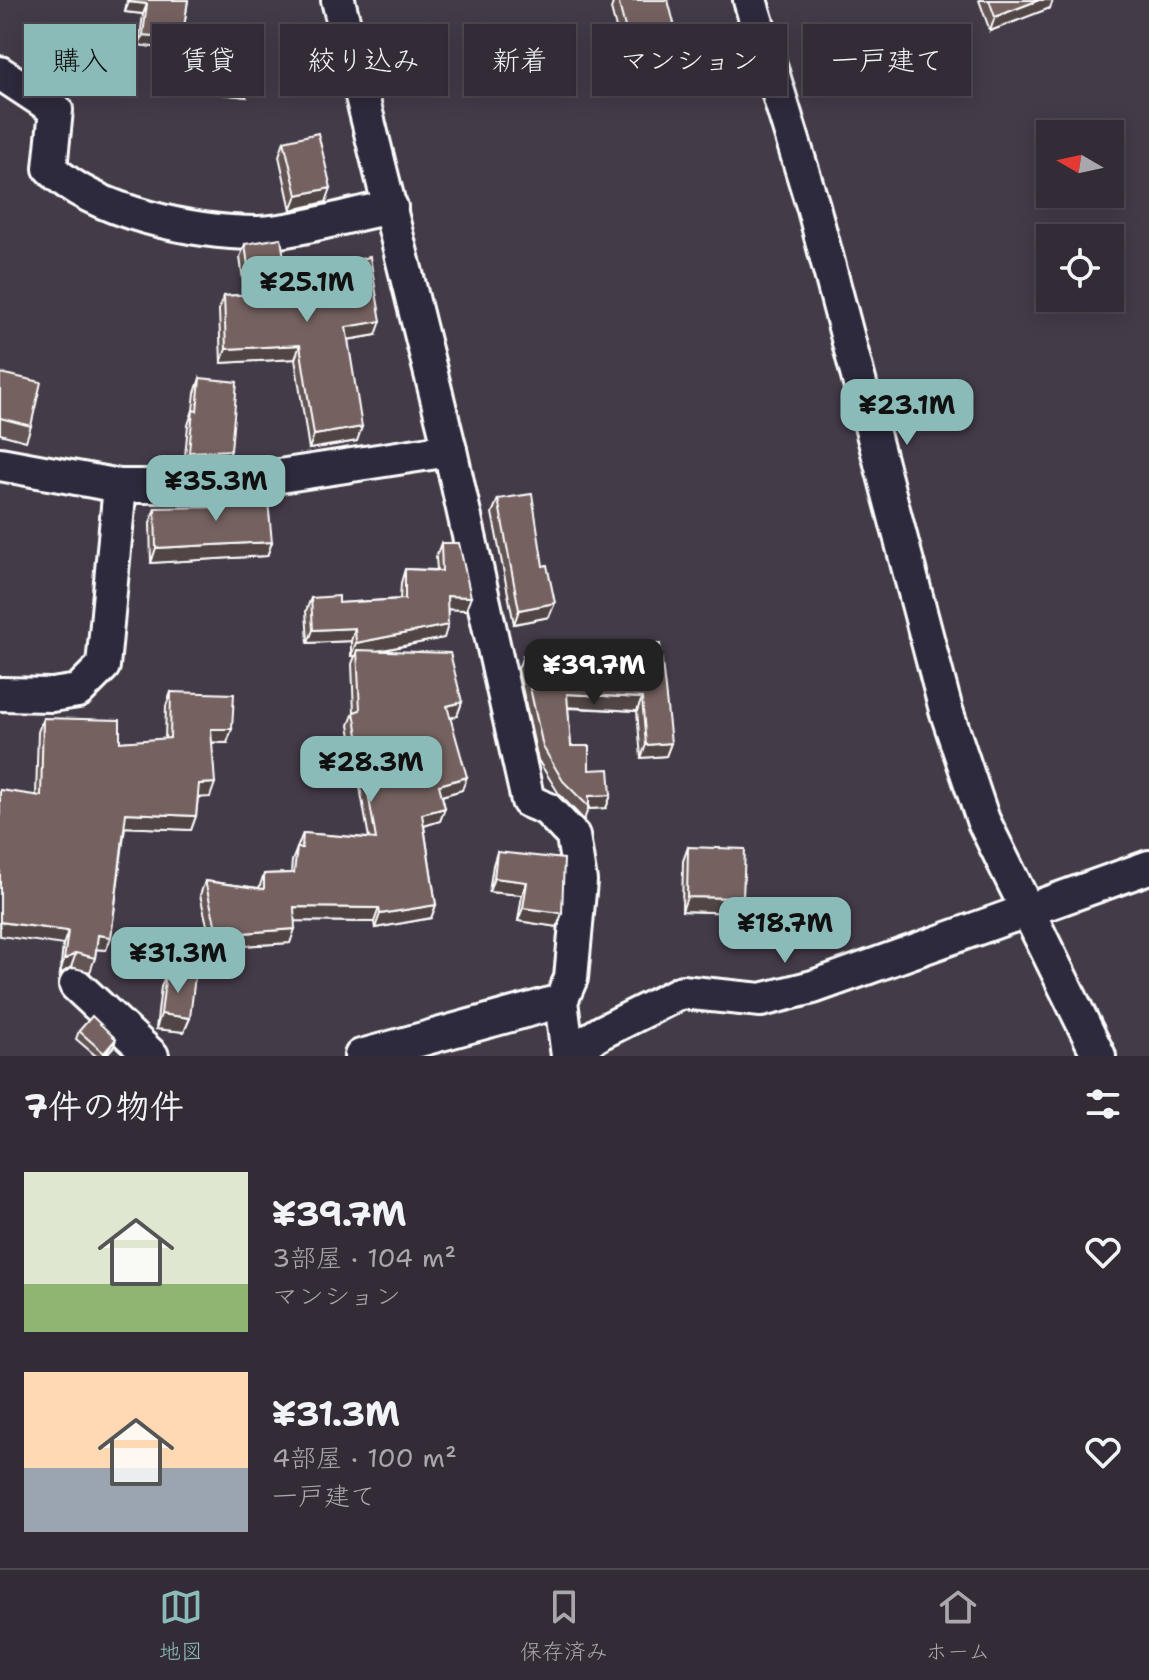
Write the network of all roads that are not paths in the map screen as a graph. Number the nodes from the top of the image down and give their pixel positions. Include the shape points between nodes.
1 (338, 0) edge
2 (750, 0) edge
3 (0, 73) edge
4 (391, 207) junction
5 (450, 450) junction
6 (0, 464) edge
7 (120, 486) junction
8 (0, 694) edge
9 (1149, 867) edge
10 (1029, 907) junction
11 (76, 985) dead end
12 (561, 1001) junction
13 (569, 1055) edge
14 (152, 1056) edge
15 (361, 1056) edge
16 (1099, 1056) edge

1 - 4 street
2 - 10 street via 813,206 946,710 983,820
3 - 4 street via 56,110 50,168 63,181 106,202 175,225 259,233
4 - 5 street
5 - 7 street via 214,486
5 - 12 street via 528,801 547,809 573,836 580,881 571,978
6 - 7 street
7 - 8 street via 103,666 78,691
9 - 10 street
10 - 13 street via 800,991 761,1000 682,992 602,1032
10 - 16 street
11 - 14 street
12 - 13 street
12 - 15 street

